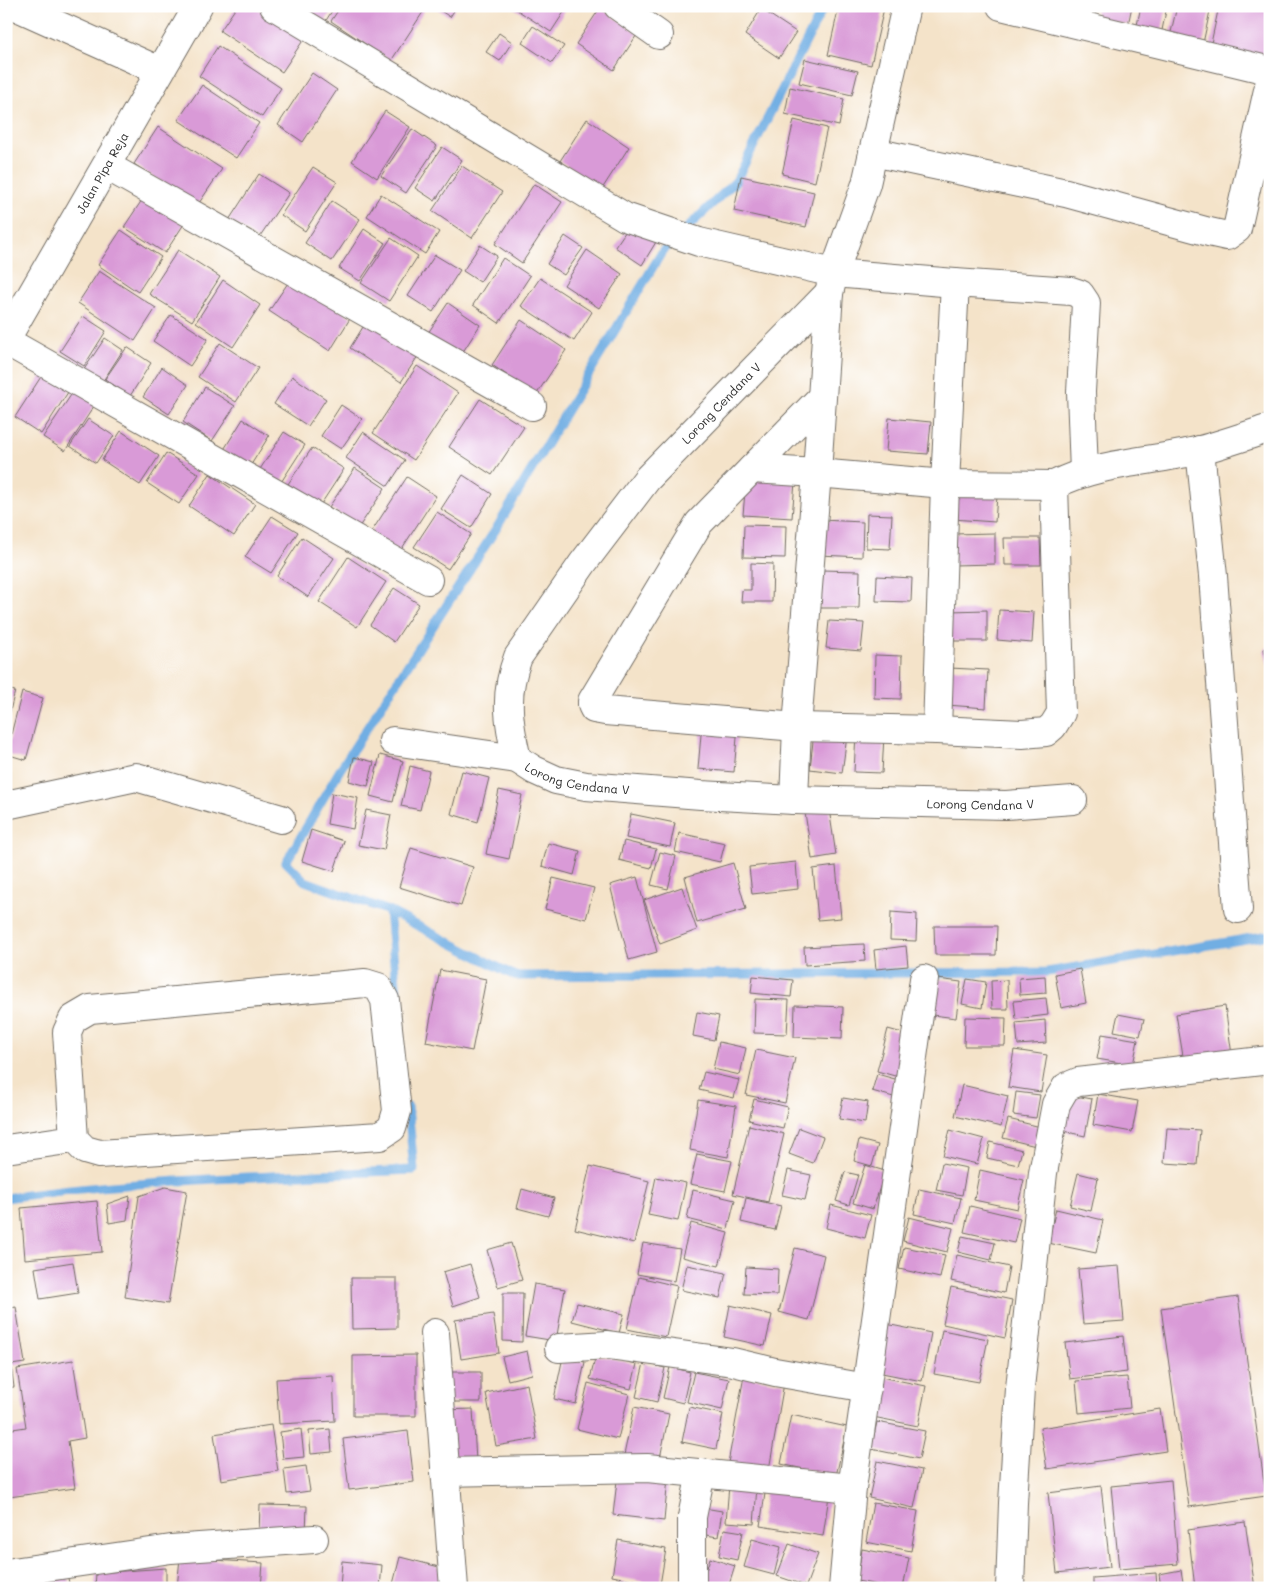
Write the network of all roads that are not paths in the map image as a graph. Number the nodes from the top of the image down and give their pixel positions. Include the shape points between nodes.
1 (15, 6) edge
2 (198, 6) edge
3 (274, 6) edge
4 (618, 6) edge
5 (906, 6) edge
6 (1001, 6) edge
7 (659, 35) dead end
8 (160, 71) junction
9 (1270, 77) edge
10 (1270, 81) edge
11 (873, 152) junction
12 (107, 166) junction
13 (831, 283) junction
14 (955, 283) junction
15 (6, 340) edge
16 (821, 398) junction
17 (532, 406) dead end
18 (1270, 428) edge
19 (1200, 450) junction
20 (752, 469) junction
21 (1084, 472) junction
22 (816, 473) junction
23 (945, 484) junction
24 (1054, 485) junction
25 (428, 580) dead end
26 (797, 727) junction
27 (937, 730) junction
28 (393, 741) dead end
29 (517, 759) junction
30 (794, 800) junction
31 (1073, 800) dead end
32 (6, 805) edge
33 (282, 819) dead end
34 (1238, 909) dead end
35 (924, 980) dead end
36 (1270, 1060) edge
37 (74, 1139) junction
38 (6, 1149) edge
39 (435, 1333) dead end
40 (559, 1348) dead end
41 (867, 1388) junction
42 (445, 1472) junction
43 (701, 1473) junction
44 (852, 1488) junction
45 (314, 1540) dead end
46 (6, 1573) edge
47 (454, 1588) edge
48 (692, 1588) edge
49 (842, 1588) edge
50 (1010, 1588) edge

1 - 8 street
2 - 8 street, Jalan Pipa Reja
3 - 13 street via 625,217
4 - 7 street
5 - 11 street
6 - 9 street via 1263,69
8 - 12 street, Jalan Pipa Reja
10 - 11 street via 1237,229 1228,236 1066,193
11 - 13 street via 866,184
12 - 15 street, Jalan Pipa Reja
12 - 17 street
13 - 14 street
13 - 16 street
13 - 29 street, Lorong Cendana V via 647,479 518,656 508,692 511,735
14 - 21 street via 1071,291 1084,298 1081,392
14 - 23 street
15 - 25 street
16 - 20 street
16 - 22 street
18 - 19 street
19 - 21 street
19 - 34 street via 1213,576
20 - 22 street
20 - 26 street via 699,523 592,705 594,709 605,711
21 - 24 street
22 - 23 street
22 - 26 street
23 - 24 street
23 - 27 street
24 - 27 street via 1061,713 1046,732
26 - 27 street
26 - 30 street
28 - 29 street
29 - 30 street, Lorong Cendana V via 556,780 586,786
30 - 31 street, Lorong Cendana V via 1006,805
32 - 33 street via 136,777
35 - 41 street
36 - 50 street via 1078,1082 1066,1088 1056,1104 1043,1173 1020,1388
37 - 37 street via 85,1150 99,1154 380,1136 392,1128 397,1111 385,1000 378,987 364,983 90,1009 73,1018 67,1032
37 - 38 street
39 - 42 street
40 - 41 street via 608,1344 733,1362
41 - 44 street
42 - 43 street via 647,1468
42 - 47 street
43 - 44 street
43 - 48 street via 692,1517
44 - 49 street
45 - 46 street via 171,1548

